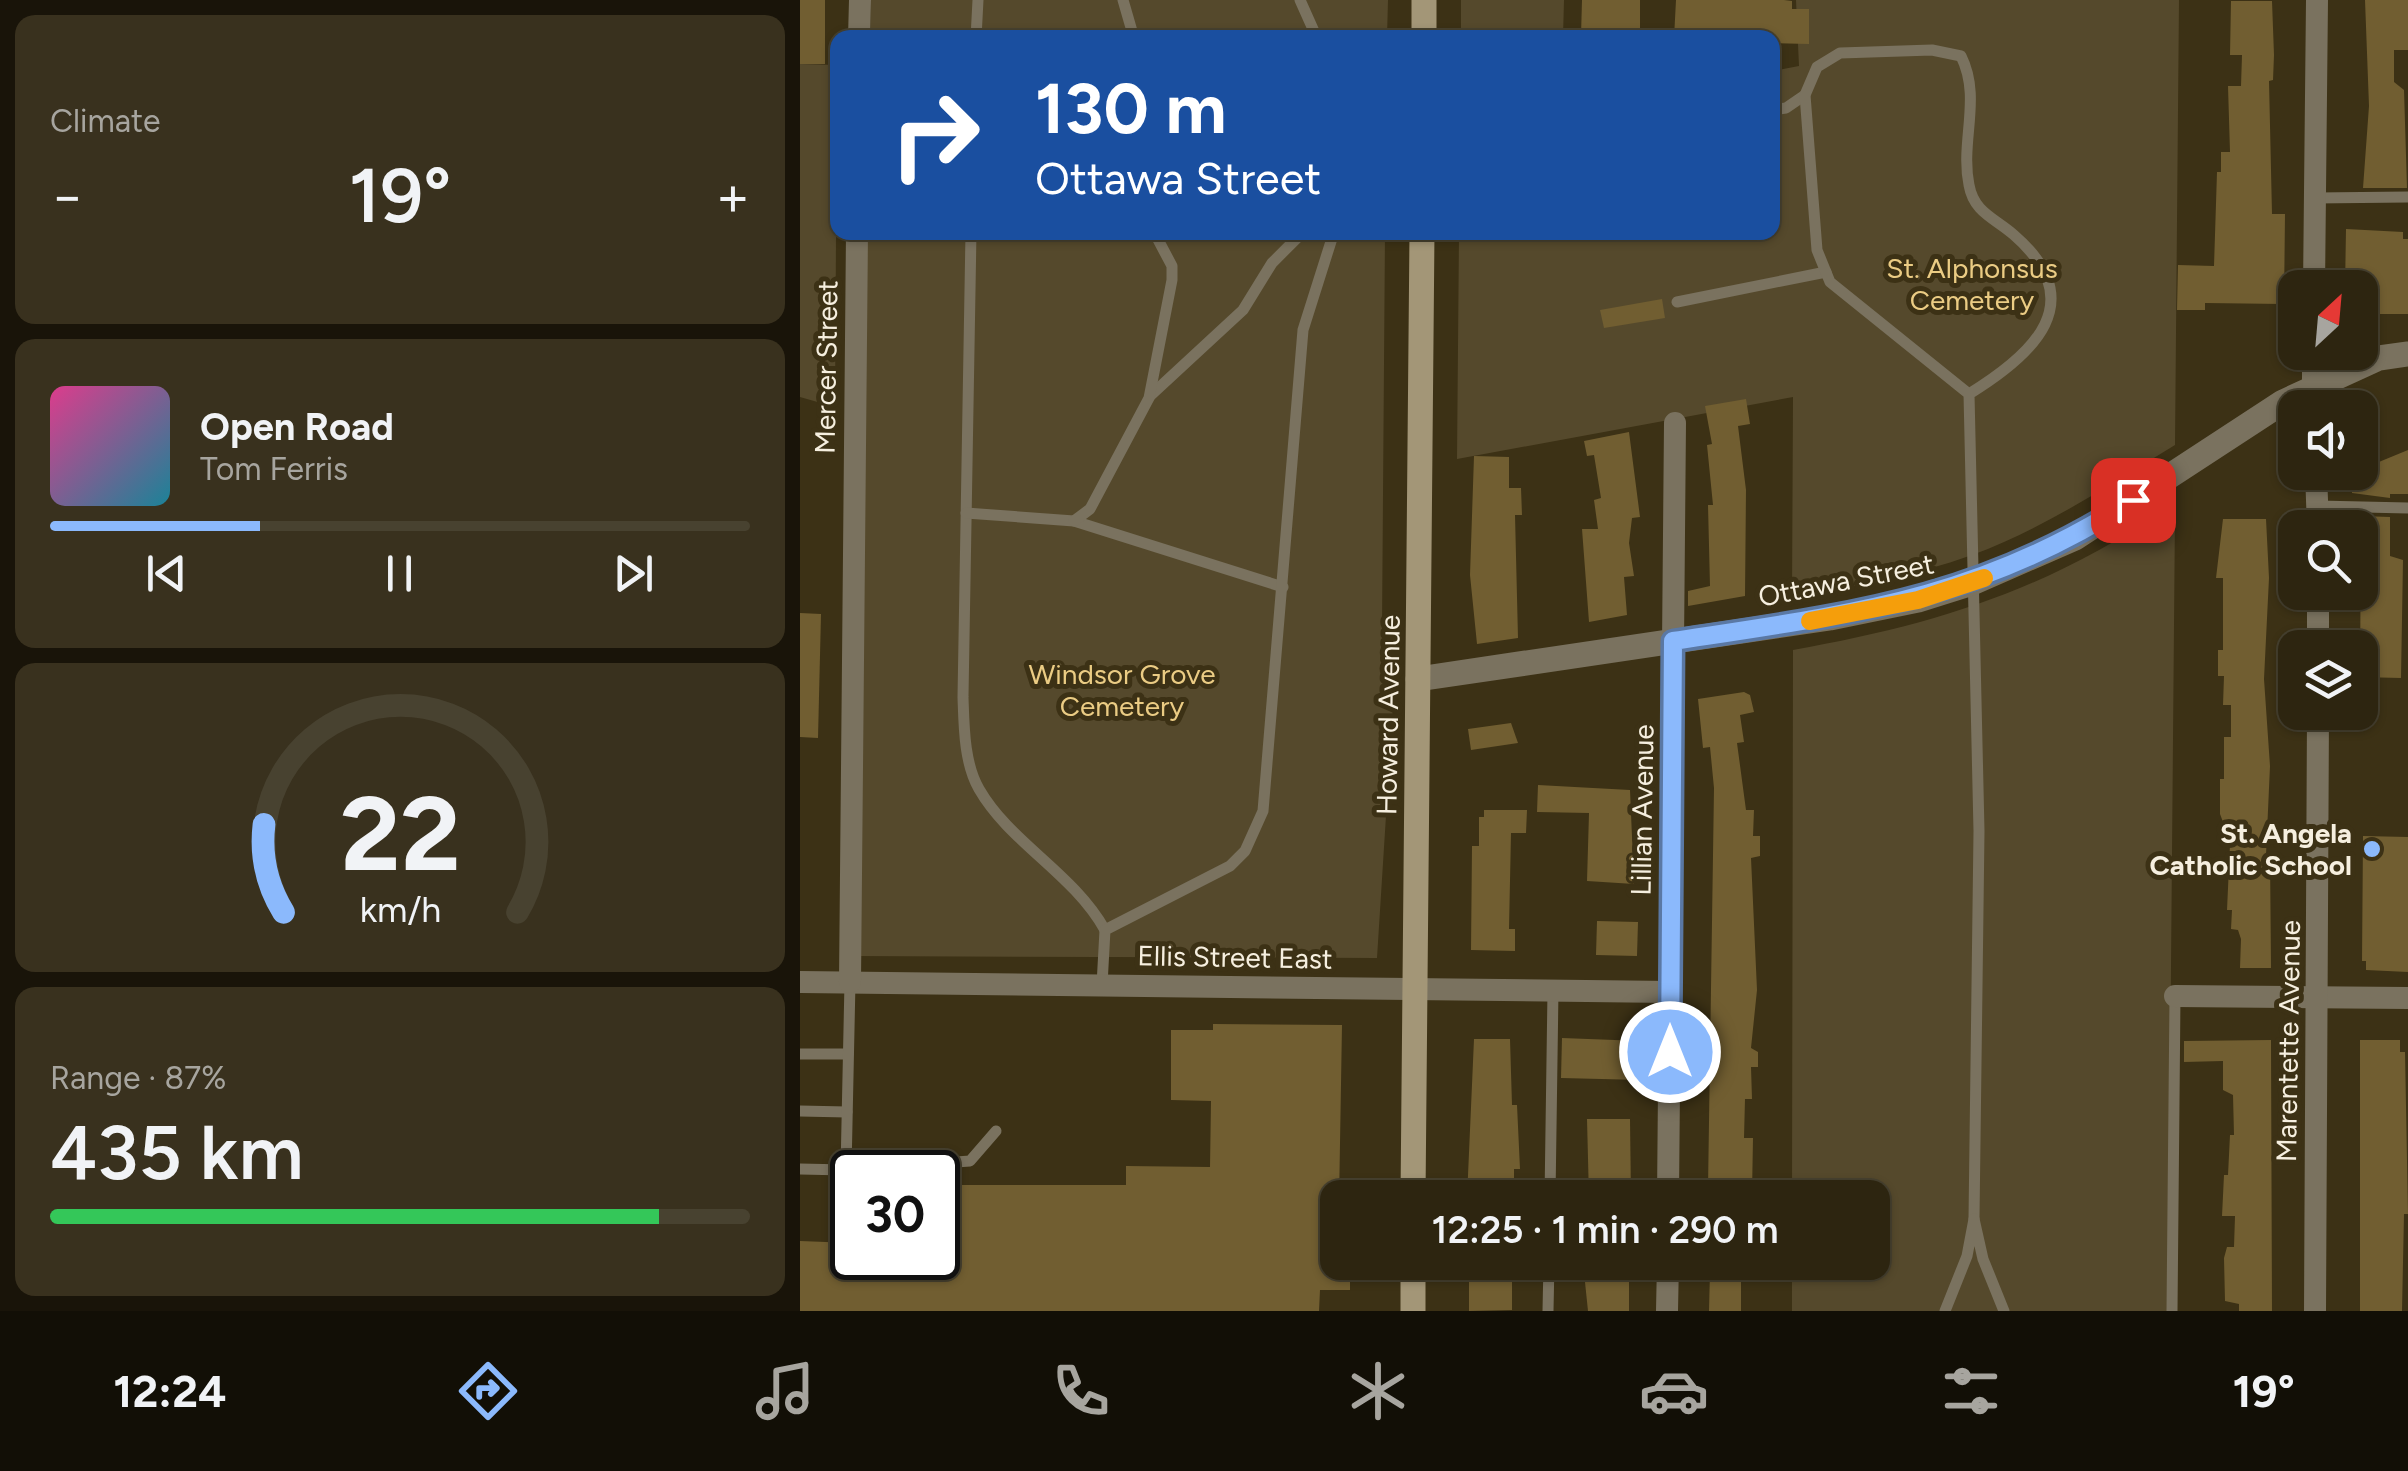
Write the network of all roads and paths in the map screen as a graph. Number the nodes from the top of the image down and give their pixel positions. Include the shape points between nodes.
1 (860, 0) edge
2 (978, 0) edge
3 (1122, 0) edge
4 (1300, 0) edge
5 (1424, 0) edge
6 (2317, 0) edge
7 (859, 30) edge
8 (976, 30) edge
9 (1131, 30) edge
10 (1313, 30) edge
11 (1424, 30) edge
12 (1805, 95) junction
13 (1780, 109) edge
14 (2408, 197) edge
15 (2315, 198) junction
16 (857, 240) edge
17 (971, 240) edge
18 (1158, 240) edge
19 (1295, 240) edge
20 (1331, 240) edge
21 (1422, 240) edge
22 (2314, 270) edge
23 (1826, 272) junction
24 (1676, 302) dead end
25 (2408, 354) edge
26 (2325, 390) edge
27 (1969, 394) junction
28 (1149, 398) junction
29 (2278, 405) edge
30 (1675, 423) dead end
31 (2408, 508) edge
32 (2378, 511) edge
33 (966, 513) junction
34 (1074, 521) junction
35 (1972, 582) junction
36 (1283, 587) junction
37 (1673, 641) junction
38 (1418, 679) junction
39 (2318, 730) edge
40 (1104, 930) junction
41 (800, 982) edge
42 (850, 982) junction
43 (1102, 986) junction
44 (1414, 989) junction
45 (1553, 990) junction
46 (1670, 992) junction
47 (2175, 996) joint
48 (2320, 997) junction
49 (2408, 998) edge
50 (800, 1054) edge
51 (848, 1054) junction
52 (800, 1111) edge
53 (847, 1112) junction
54 (996, 1131) dead end
55 (846, 1150) edge
56 (960, 1162) edge
57 (800, 1170) edge
58 (830, 1170) edge
59 (1413, 1180) edge
60 (1550, 1180) edge
61 (1668, 1180) edge
62 (1974, 1219) junction
63 (1413, 1280) edge
64 (1549, 1280) edge
65 (1668, 1280) edge
66 (1413, 1311) edge
67 (1548, 1311) edge
68 (1667, 1311) edge
69 (1945, 1311) edge
70 (2004, 1311) edge
71 (2172, 1311) edge
72 (2314, 1311) edge

1 - 7 street
2 - 8 lane
3 - 9 lane
4 - 10 lane
5 - 11 main road
6 - 15 street
12 - 13 lane
12 - 23 lane via 1817,250
12 - 27 lane via 1817,67 1840,54 1932,50 1961,56 1972,78 1968,184 1980,212 2041,262 2052,297 2044,333 2015,366
14 - 15 lane
15 - 22 street
16 - 42 street, Mercer Street
17 - 33 lane
18 - 28 lane via 1172,280
19 - 28 lane via 1242,310
20 - 36 lane via 1303,330
21 - 38 main road, Howard Avenue
23 - 24 lane
23 - 27 lane via 1830,282
25 - 26 street, Ottawa Street via 2380,358
27 - 35 lane
28 - 34 lane via 1090,509
29 - 35 street, Ottawa Street via 2075,538
30 - 37 street, Lillian Avenue
31 - 32 lane
33 - 34 lane
33 - 40 lane via 964,726 978,788 1091,905
34 - 36 lane
35 - 37 street, Ottawa Street via 1830,618
35 - 62 lane via 1979,831
36 - 40 lane via 1268,787 1254,834 1230,866
37 - 38 street, Ottawa Street
37 - 46 street, Lillian Avenue
38 - 44 main road, Howard Avenue
39 - 48 street, Marentette Avenue
40 - 43 lane
41 - 42 street, Ellis Street East
42 - 43 street, Ellis Street East
42 - 51 lane
43 - 44 street, Ellis Street East
44 - 45 street, Ellis Street East
44 - 59 main road, Howard Avenue
45 - 46 street, Ellis Street East
45 - 60 lane
46 - 61 street, Lillian Avenue
47 - 48 street
47 - 71 lane
48 - 49 street
48 - 72 street, Marentette Avenue
50 - 51 lane
51 - 53 lane
52 - 53 lane
53 - 55 lane
54 - 56 lane via 970,1161
57 - 58 lane
62 - 69 lane
62 - 70 lane
63 - 66 main road
64 - 67 lane
65 - 68 street

